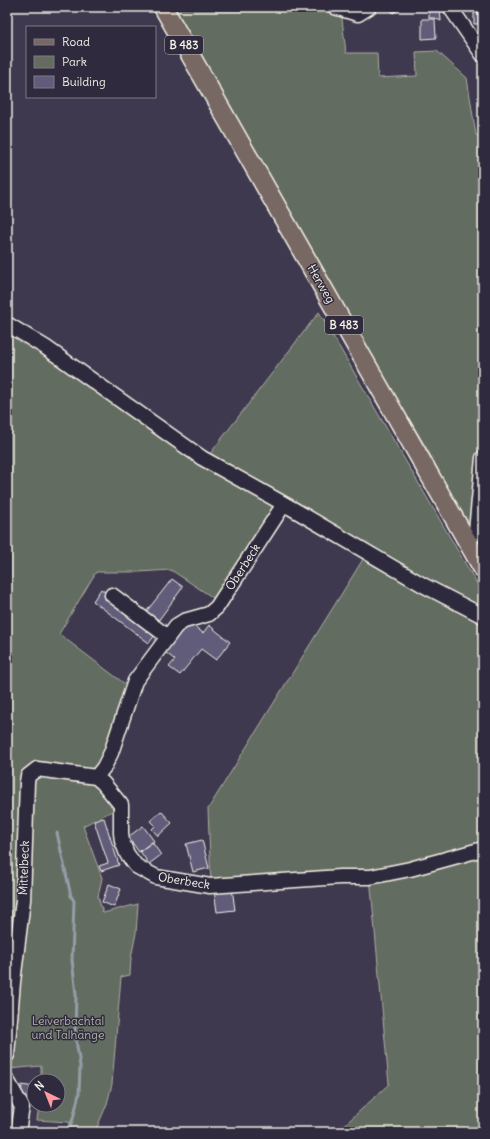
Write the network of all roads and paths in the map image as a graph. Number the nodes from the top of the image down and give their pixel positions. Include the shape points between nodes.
1 (163, 7) edge
2 (335, 7) edge
3 (369, 7) edge
4 (450, 7) edge
5 (479, 41) edge
6 (483, 55) edge
7 (7, 324) edge
8 (483, 458) edge
9 (284, 504) junction
10 (468, 543) junction
11 (483, 569) edge
12 (112, 595) dead end
13 (483, 616) edge
14 (168, 637) junction
15 (96, 777) junction
16 (483, 849) edge
17 (7, 1055) edge
18 (7, 1080) edge
19 (18, 1132) edge

1 - 10 main road, Herweg / B 483
2 - 3 street via 358,14
4 - 5 street
5 - 6 street
7 - 9 street via 45,347 202,458
8 - 10 street via 476,531
9 - 13 street via 418,583
9 - 14 street, Oberbeck via 217,606 209,614 176,626
10 - 11 main road, Herweg / B 483
12 - 14 street
14 - 15 street, Oberbeck via 135,681 111,753
15 - 16 street, Oberbeck via 121,805 121,833 127,854 136,866 156,877 210,886 370,876 410,869
15 - 17 street, Mittelbeck via 37,769 28,776 26,782 23,900
18 - 19 street via 22,1107

